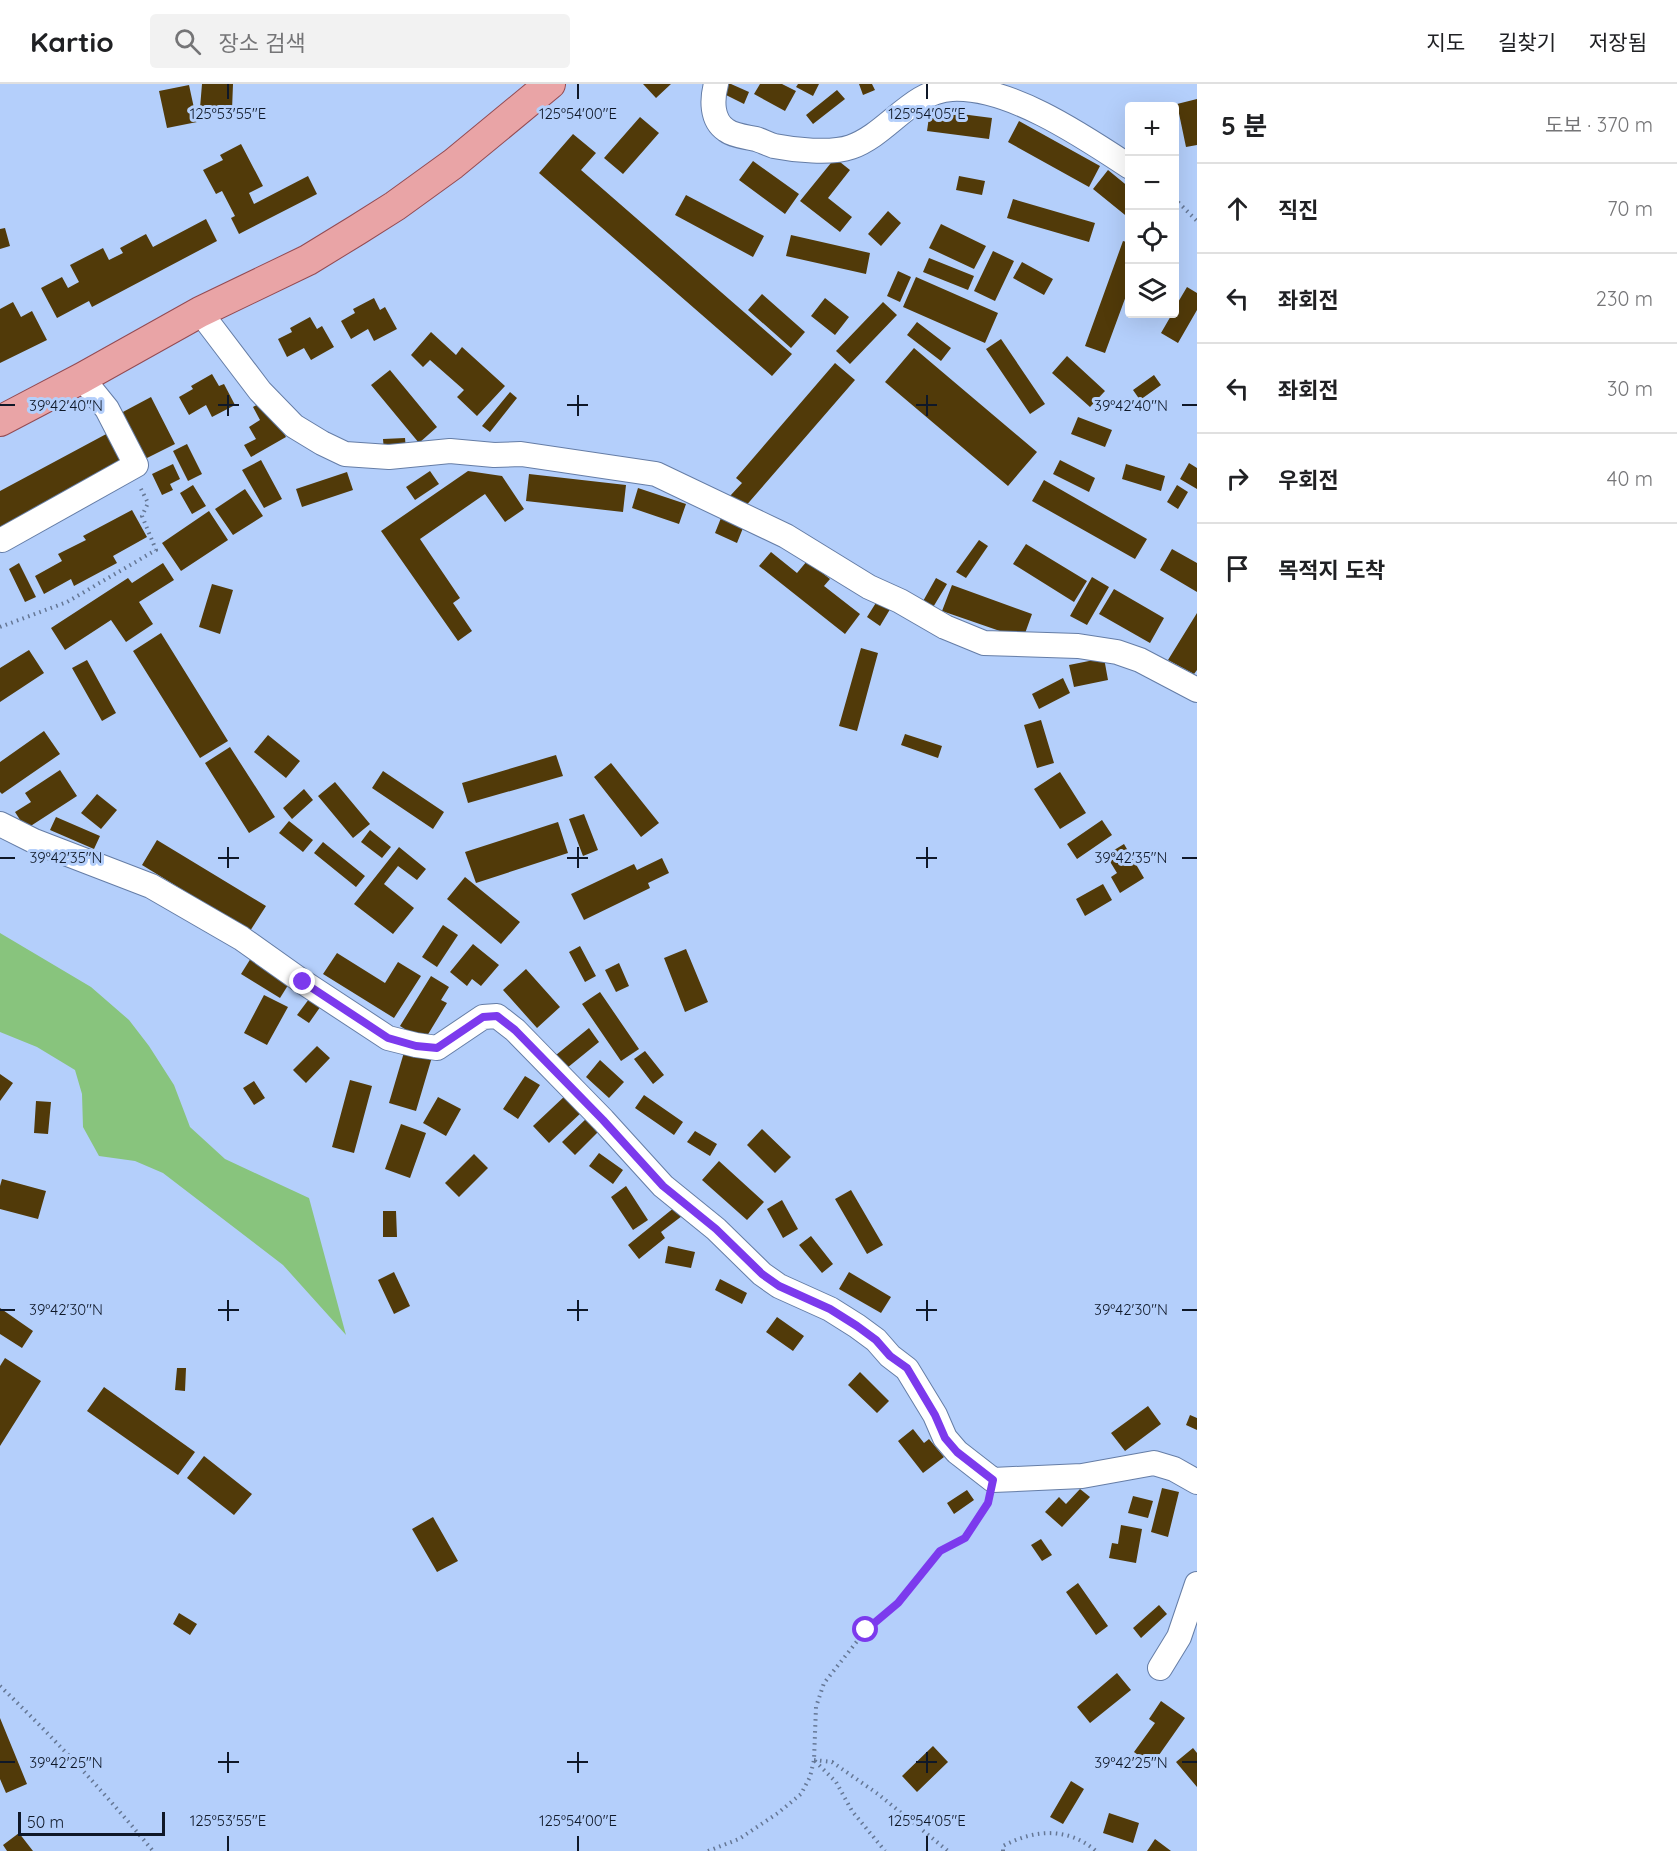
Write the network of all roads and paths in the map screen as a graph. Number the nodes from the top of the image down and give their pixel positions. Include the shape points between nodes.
1 (550, 84) edge
2 (716, 84) edge
3 (1125, 164) edge
4 (1179, 203) edge
5 (1197, 221) edge
6 (200, 312) junction
7 (82, 378) junction
8 (0, 421) edge
9 (130, 470) junction
10 (2, 540) dead end
11 (0, 627) edge
12 (1197, 690) edge
13 (1, 826) edge
14 (993, 1480) junction
15 (1197, 1482) edge
16 (1197, 1584) edge
17 (1160, 1668) dead end
18 (0, 1686) edge
19 (814, 1760) junction
20 (153, 1851) edge
21 (708, 1851) edge
22 (885, 1851) edge
23 (948, 1851) edge
24 (1003, 1851) edge
25 (1096, 1851) edge

1 - 6 main road via 395,206 308,260
2 - 3 street via 713,95 718,122 726,130 771,145 794,149 849,148 868,139 930,93 979,90 1036,112
4 - 5 path
6 - 7 main road
6 - 12 street via 260,391 294,426 345,454 521,454 656,474 786,536 869,586 984,643 1078,646 1117,652
7 - 8 main road
7 - 9 street via 107,409 136,465
9 - 10 street
9 - 11 path via 148,503 142,516 156,550 67,602
13 - 14 street via 151,885 242,938 388,1038 437,1048 483,1017 497,1016 603,1120 663,1186 716,1229 762,1274 857,1326 907,1368 945,1438
14 - 15 street via 1082,1476 1154,1463
14 - 19 path via 988,1503 965,1538 940,1551 824,1683 816,1707
16 - 17 street via 1179,1636
18 - 20 path
19 - 21 path via 801,1794 739,1839
19 - 22 path via 836,1782 852,1811
19 - 23 path via 832,1762 869,1787
24 - 25 path via 1003,1846 1021,1837 1042,1833 1084,1840

